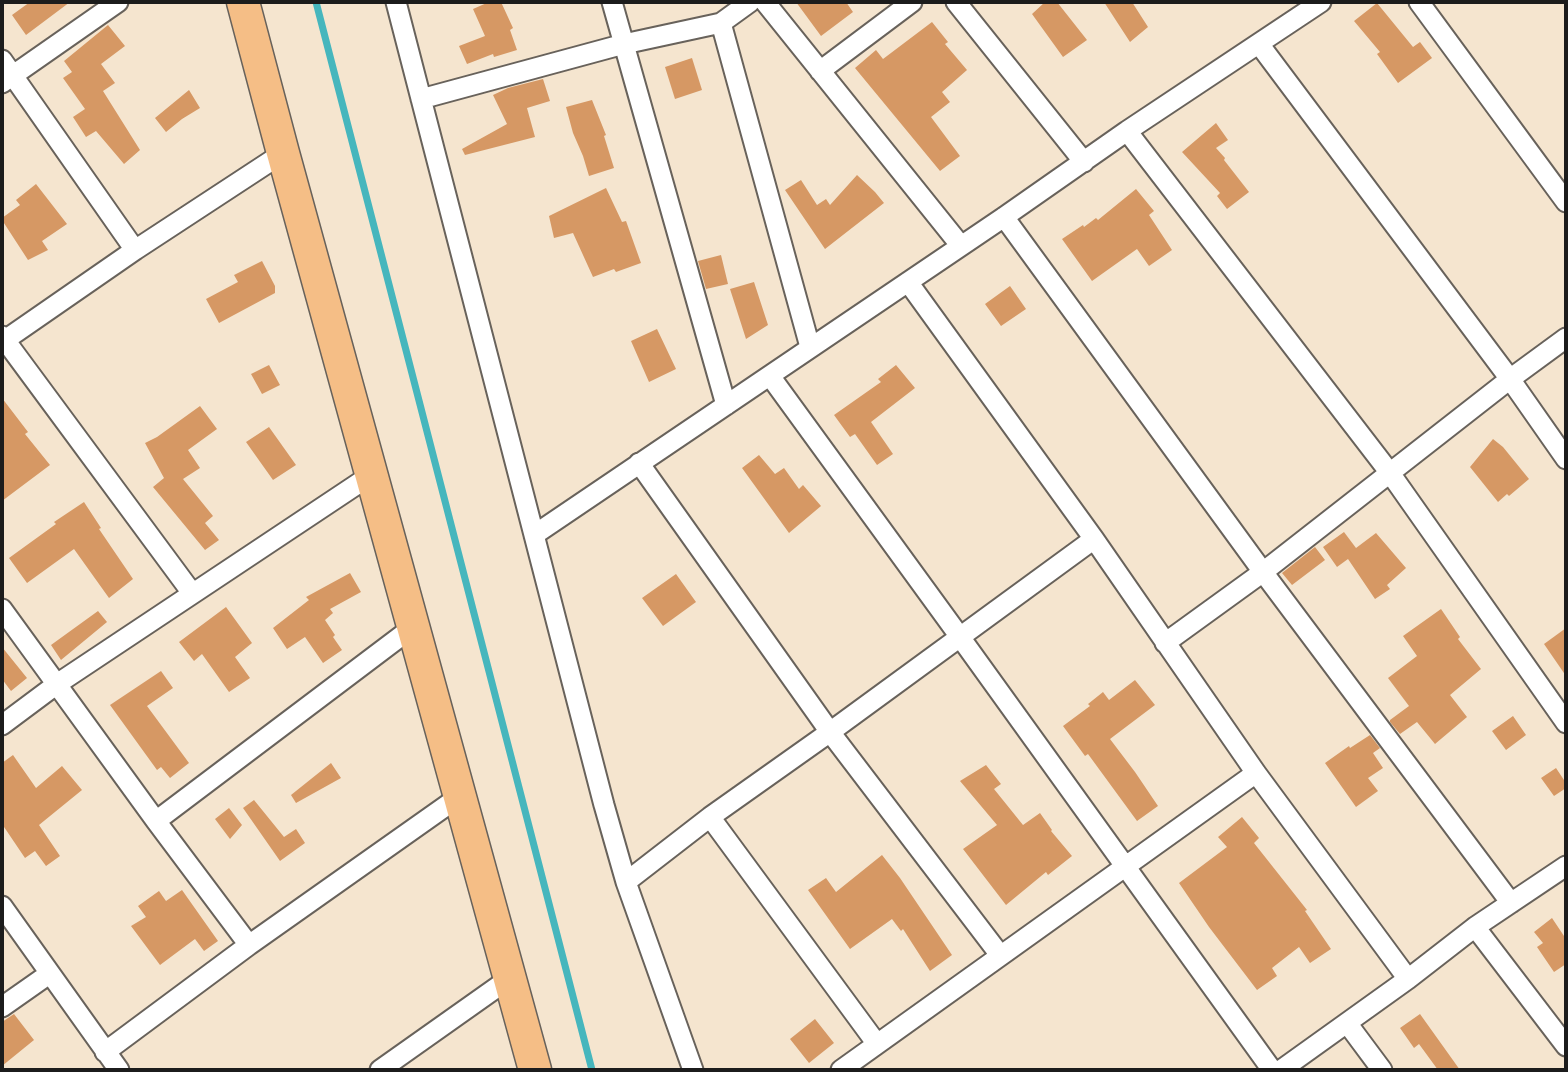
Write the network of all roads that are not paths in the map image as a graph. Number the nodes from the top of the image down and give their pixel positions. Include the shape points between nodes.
1 (118, 2) edge
2 (243, 2) edge
3 (396, 2) edge
4 (612, 2) edge
5 (750, 2) edge
6 (765, 2) edge
7 (912, 2) edge
8 (957, 2) edge
9 (1321, 2) edge
10 (1419, 2) edge
11 (721, 23) junction
12 (624, 44) junction
13 (1259, 44) junction
14 (820, 71) junction
15 (5, 73) edge
16 (421, 99) junction
17 (1127, 131) junction
18 (283, 153) junction
19 (1084, 162) junction
20 (1566, 202) edge
21 (1004, 217) junction
22 (961, 246) junction
23 (135, 250) junction
24 (908, 282) junction
25 (3, 338) edge
26 (1566, 338) edge
27 (810, 347) junction
28 (770, 376) junction
29 (1510, 379) junction
30 (726, 405) junction
31 (1566, 459) edge
32 (639, 463) junction
33 (1390, 473) junction
34 (371, 475) junction
35 (534, 534) junction
36 (1094, 540) junction
37 (1264, 572) junction
38 (192, 593) junction
39 (2, 609) edge
40 (412, 627) junction
41 (960, 637) junction
42 (1165, 643) junction
43 (57, 684) junction
44 (1566, 723) edge
45 (2, 724) edge
46 (830, 733) junction
47 (1256, 773) junction
48 (460, 796) junction
49 (710, 817) junction
50 (156, 821) junction
51 (1566, 866) edge
52 (1125, 868) junction
53 (626, 882) junction
54 (1511, 903) junction
55 (2, 906) edge
56 (1475, 928) junction
57 (249, 945) junction
58 (1000, 956) junction
59 (49, 974) junction
60 (509, 978) junction
61 (1408, 979) junction
62 (2, 1007) edge
63 (1347, 1023) junction
64 (877, 1044) junction
65 (1566, 1046) edge
66 (105, 1052) junction
67 (119, 1070) edge
68 (380, 1070) edge
69 (535, 1070) edge
70 (693, 1070) edge
71 (842, 1070) edge
72 (1272, 1070) edge
73 (1281, 1070) edge
74 (1382, 1070) edge

1 - 15 street
2 - 18 main road
3 - 16 street
4 - 12 street
5 - 11 street
6 - 14 street
7 - 14 street
8 - 19 street
9 - 13 street
10 - 20 street
11 - 12 street
11 - 27 street
12 - 16 street
12 - 30 street
13 - 17 street
13 - 29 street
14 - 22 street
15 - 23 street
16 - 35 street
17 - 19 street
17 - 33 street
18 - 23 street
18 - 34 main road
19 - 21 street
21 - 22 street
21 - 37 street
22 - 24 street
23 - 25 street
24 - 27 street
24 - 36 street
25 - 38 street
26 - 29 street
27 - 28 street
28 - 30 street
28 - 41 street
29 - 31 street
29 - 33 street
30 - 32 street
32 - 35 street
32 - 46 street
33 - 37 street
33 - 44 street
34 - 38 street
34 - 40 main road
35 - 53 street
36 - 41 street
36 - 42 street
37 - 42 street
37 - 54 street
38 - 43 street
39 - 43 street
40 - 48 main road
40 - 50 street
41 - 46 street
41 - 52 street
42 - 47 street
43 - 45 street
43 - 50 street
46 - 49 street
46 - 58 street
47 - 52 street
47 - 61 street
48 - 57 street
48 - 60 main road
49 - 53 street
49 - 64 street
50 - 57 street
51 - 54 street
52 - 58 street
52 - 72 street
53 - 70 street
54 - 56 street
55 - 59 street
56 - 61 street
56 - 65 street
57 - 66 street
58 - 64 street
59 - 62 street
59 - 66 street
60 - 68 street
60 - 69 main road
61 - 63 street
63 - 73 street
63 - 74 street
64 - 71 street
66 - 67 street

